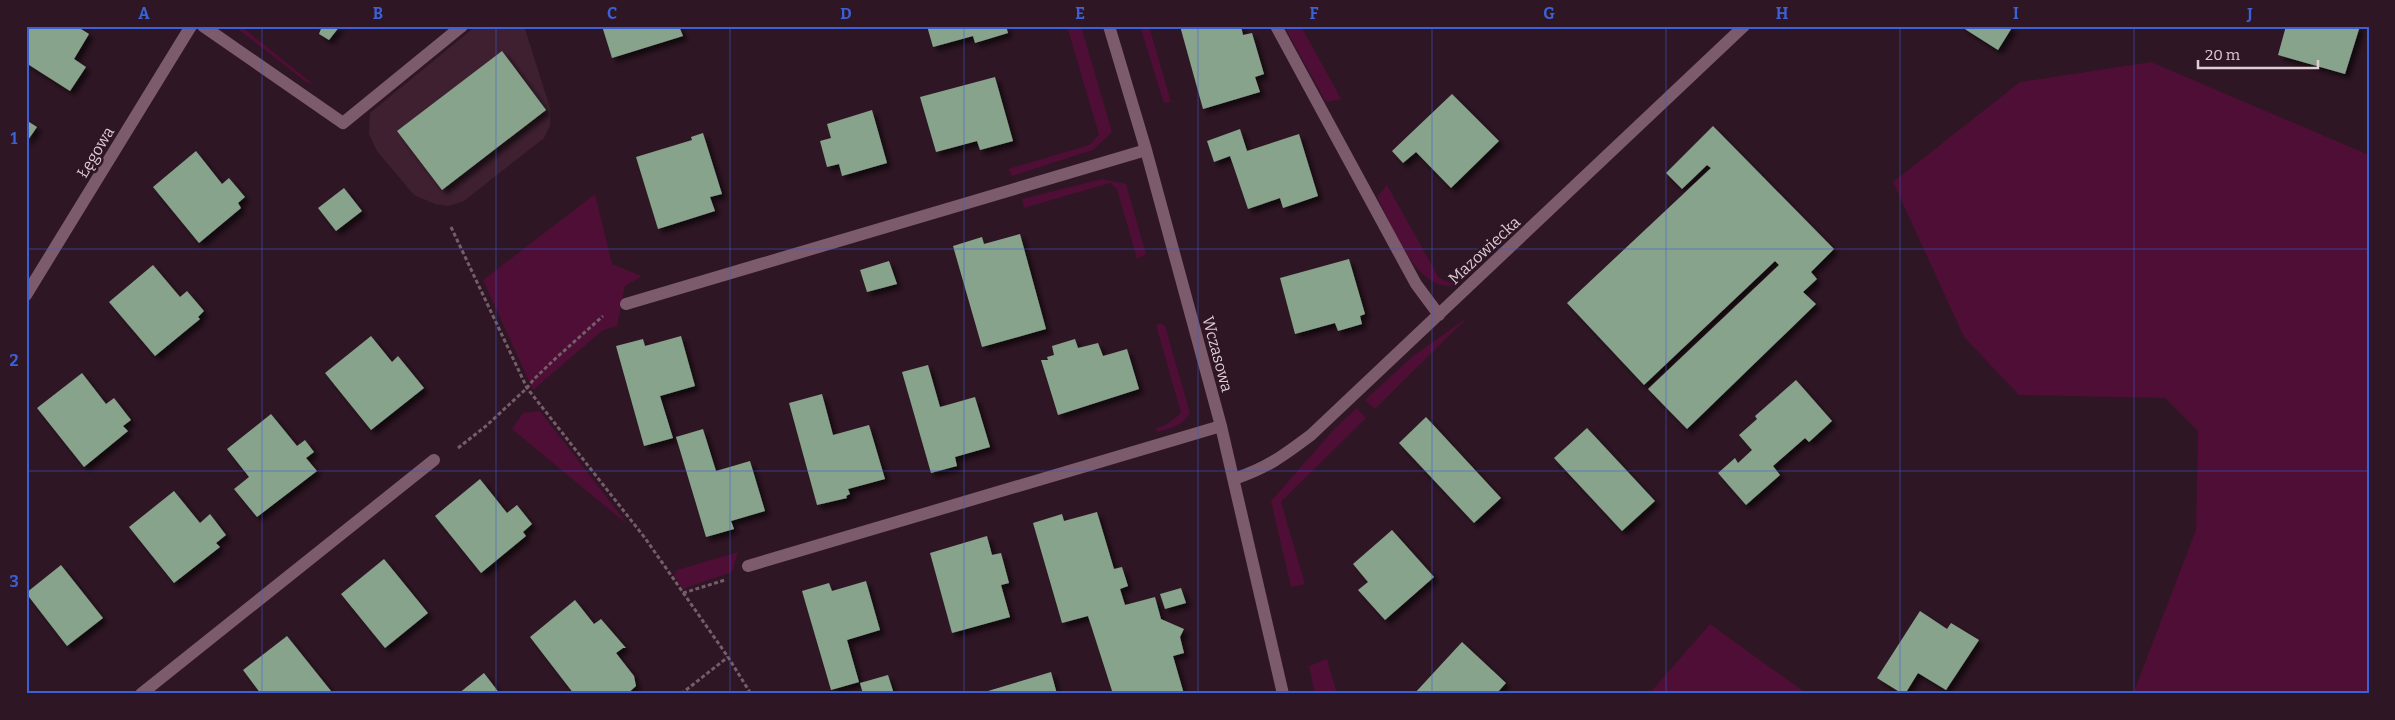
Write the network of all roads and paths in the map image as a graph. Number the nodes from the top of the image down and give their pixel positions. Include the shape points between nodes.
1 (191, 26) edge
2 (203, 26) edge
3 (462, 26) edge
4 (1109, 26) edge
5 (1276, 26) edge
6 (1744, 26) edge
7 (1146, 150) junction
8 (451, 226) dead end
9 (26, 296) edge
10 (626, 304) joint
11 (1439, 315) junction
12 (527, 388) junction
13 (1220, 426) junction
14 (434, 460) joint
15 (1234, 479) junction
16 (748, 566) joint
17 (683, 593) junction
18 (728, 657) junction
19 (141, 694) edge
20 (681, 694) edge
21 (751, 694) edge
22 (1282, 694) edge

1 - 9 street, Łęgowa
2 - 3 street via 343,124
4 - 7 street, Wczasowa
5 - 11 street via 1416,284
6 - 11 street, Mazowiecka
7 - 10 street
7 - 13 street, Wczasowa
8 - 12 path
10 - 12 path via 595,322
11 - 15 street, Mazowiecka via 1311,435 1280,459
12 - 14 path via 449,456
12 - 17 path via 645,538
13 - 15 street, Wczasowa
13 - 16 street
14 - 19 street
15 - 22 street, Wczasowa
16 - 17 path via 741,575
17 - 18 path
18 - 20 path
18 - 21 path

